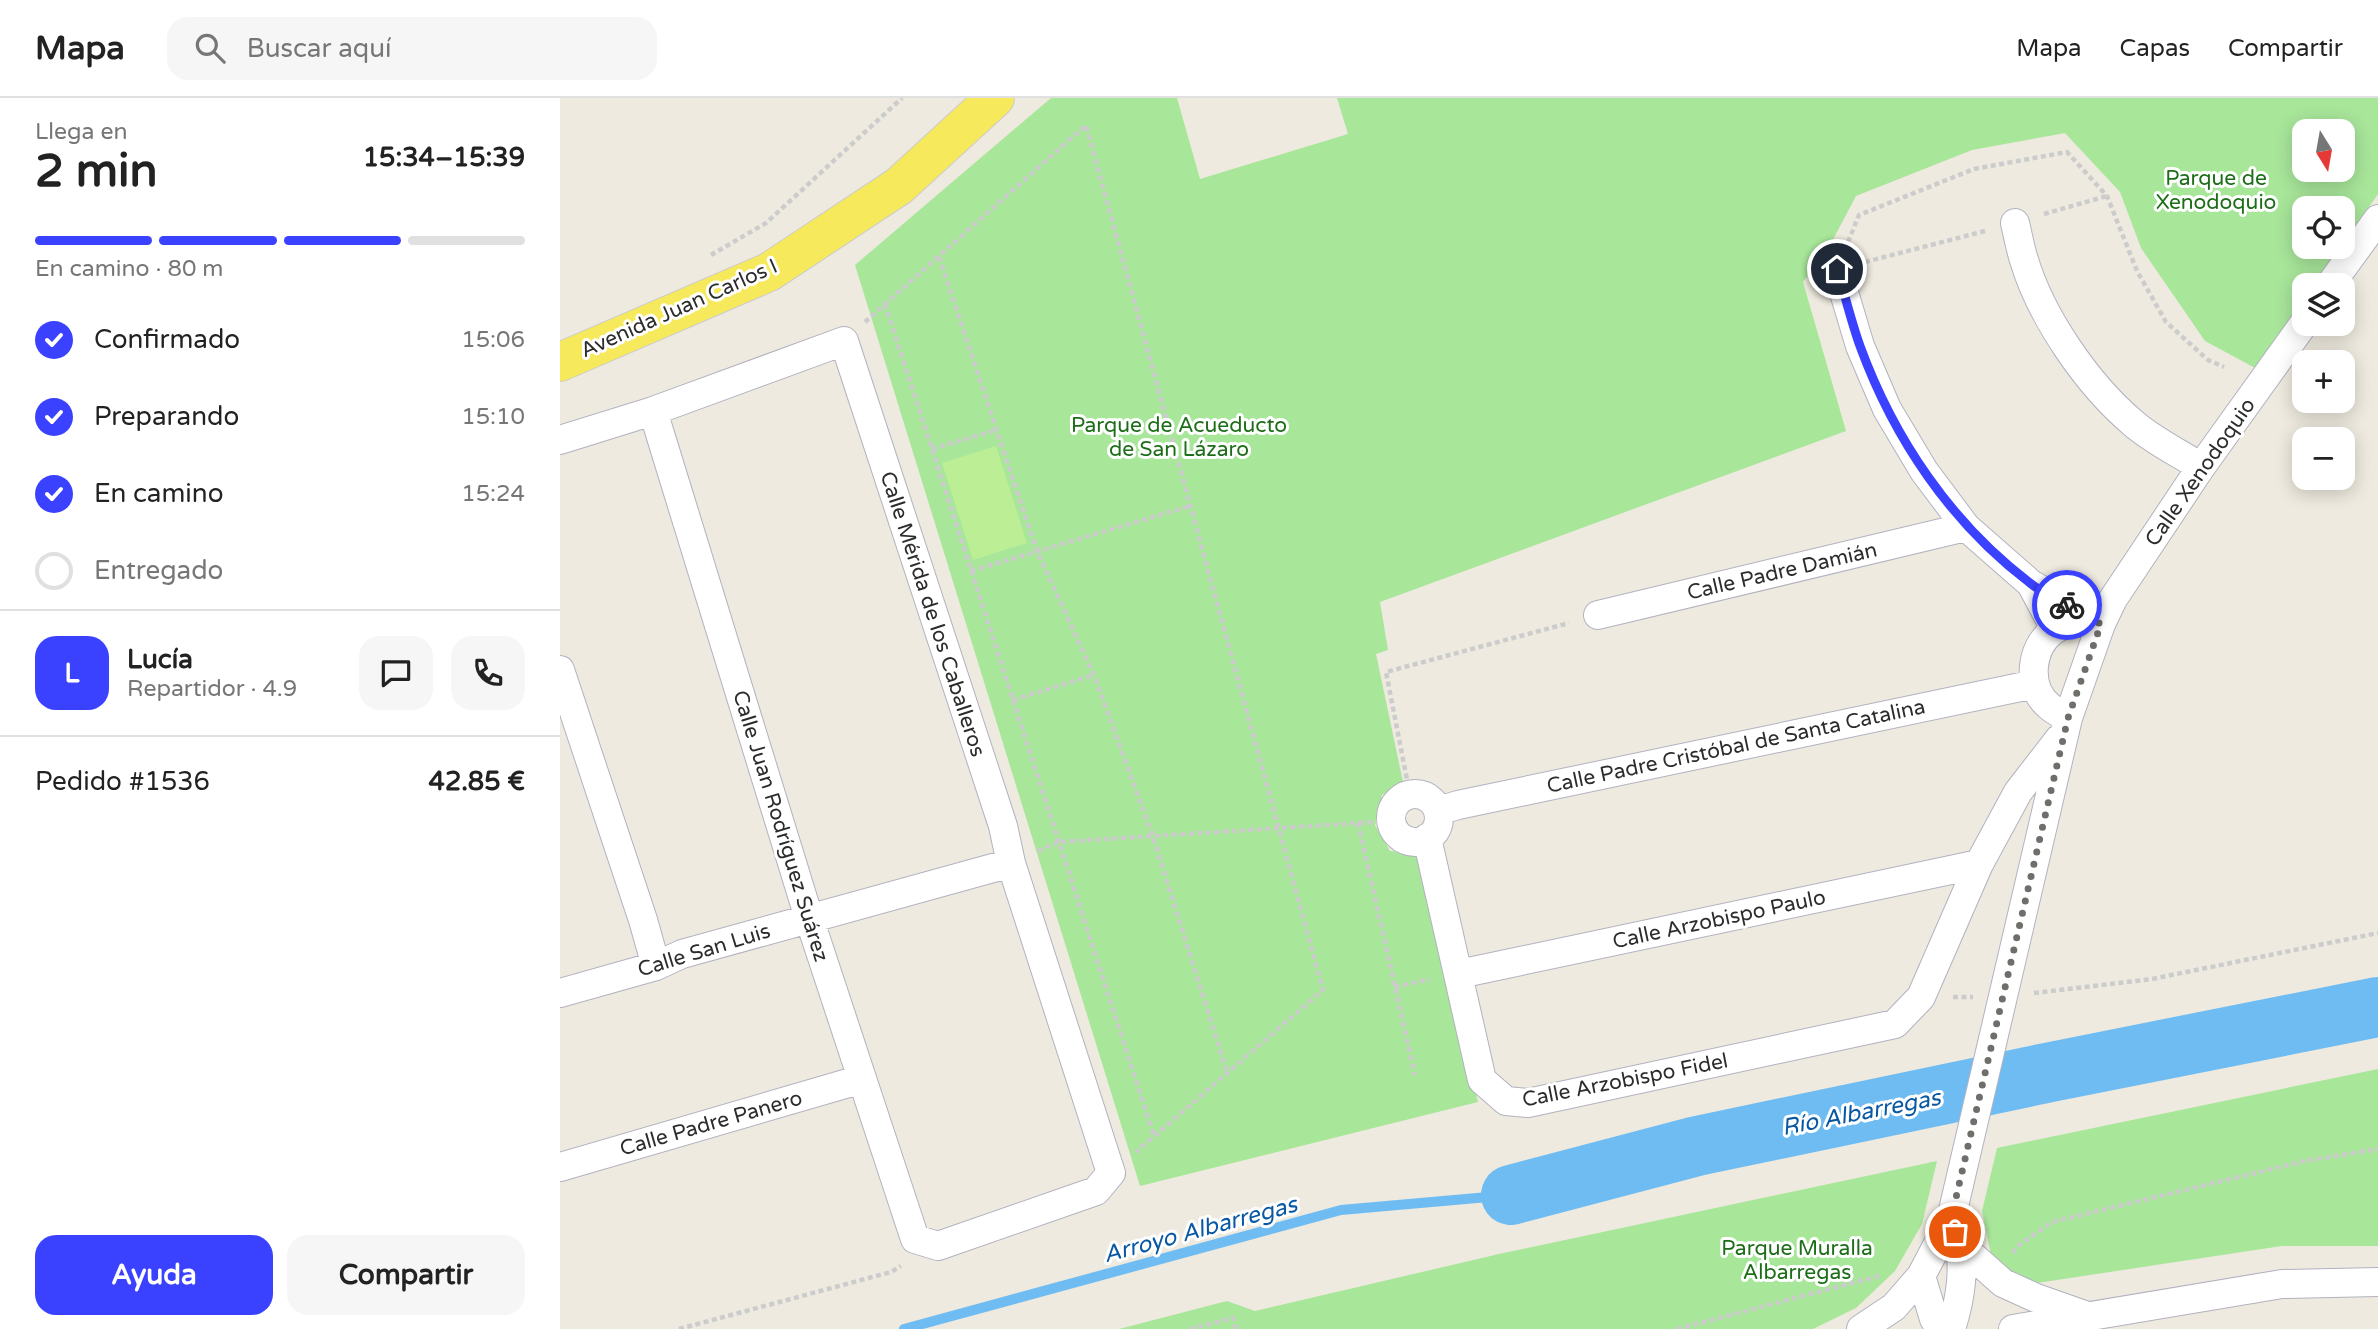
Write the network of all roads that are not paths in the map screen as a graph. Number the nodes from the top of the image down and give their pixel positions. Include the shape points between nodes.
1 (995, 98) edge
2 (2378, 219) edge
3 (2015, 223) road end
4 (1837, 269) road end
5 (2339, 273) edge
6 (2296, 336) edge
7 (560, 362) edge
8 (653, 411) junction
9 (560, 440) edge
10 (2201, 467) junction
11 (1966, 527) junction
12 (2031, 584) junction
13 (1598, 615) road end
14 (2101, 624) junction
15 (2054, 629) junction
16 (560, 670) edge
17 (2035, 684) junction
18 (2066, 725) junction
19 (1438, 811) junction
20 (1427, 838) junction
21 (1011, 863) junction
22 (1979, 864) junction
23 (809, 918) junction
24 (656, 966) junction
25 (1459, 974) junction
26 (560, 993) edge
27 (1895, 1024) joint
28 (862, 1079) junction
29 (560, 1167) edge
30 (1951, 1219) junction
31 (927, 1242) joint
32 (1961, 1245) junction
33 (1924, 1269) junction
34 (2378, 1282) edge
35 (2090, 1317) junction
36 (1861, 1329) edge
37 (1941, 1329) edge
38 (1951, 1329) edge
39 (2013, 1329) edge

1 - 7 main road, Avenida Juan Carlos I via 900,186 769,272
2 - 5 street
3 - 10 street via 2024,261 2042,302 2095,384 2134,424
4 - 11 street via 1860,346 1887,409 1924,471
6 - 10 street, Calle Xenodoquio
8 - 9 street
8 - 21 street, Calle Mérida de los Caballeros via 844,341 1003,826
8 - 23 street, Calle Juan Rodríguez Suárez
10 - 14 street, Calle Xenodoquio
11 - 12 street
11 - 13 street, Calle Padre Damián
12 - 14 street
12 - 15 street
14 - 15 street via 2077,621
14 - 18 street, Calle Xenodoquio
15 - 17 street via 2036,654
16 - 24 street
17 - 18 street
17 - 19 street, Calle Padre Cristóbal de Santa Catalina
18 - 22 street, Calle Xenodoquio via 2018,792
18 - 30 street, Calle Xenodoquio
19 - 20 street via 1437,826
19 - 20 street via 1426,797 1410,795 1392,811 1397,833 1416,841
20 - 25 street, Calle Arzobispo Fidel
21 - 23 street, Calle San Luis
21 - 31 street, Calle Mérida de los Caballeros via 1111,1173 1096,1192
22 - 25 street, Calle Arzobispo Paulo
22 - 27 street, Calle Xenodoquio via 1921,997
23 - 24 street, Calle San Luis via 682,954
23 - 28 street, Calle Juan Rodríguez Suárez
24 - 26 street, Calle San Luis
25 - 27 street, Calle Arzobispo Fidel via 1482,1080 1506,1101 1528,1104
28 - 29 street, Calle Padre Panero
28 - 31 street, Calle Juan Rodríguez Suárez
30 - 32 street
30 - 33 street, Calle Xenodoquio
32 - 35 street via 2003,1283
32 - 38 street via 1960,1300
33 - 36 street, Calle Xenodoquio via 1894,1307
33 - 37 street via 1934,1319
34 - 35 street via 2282,1284
35 - 39 street

